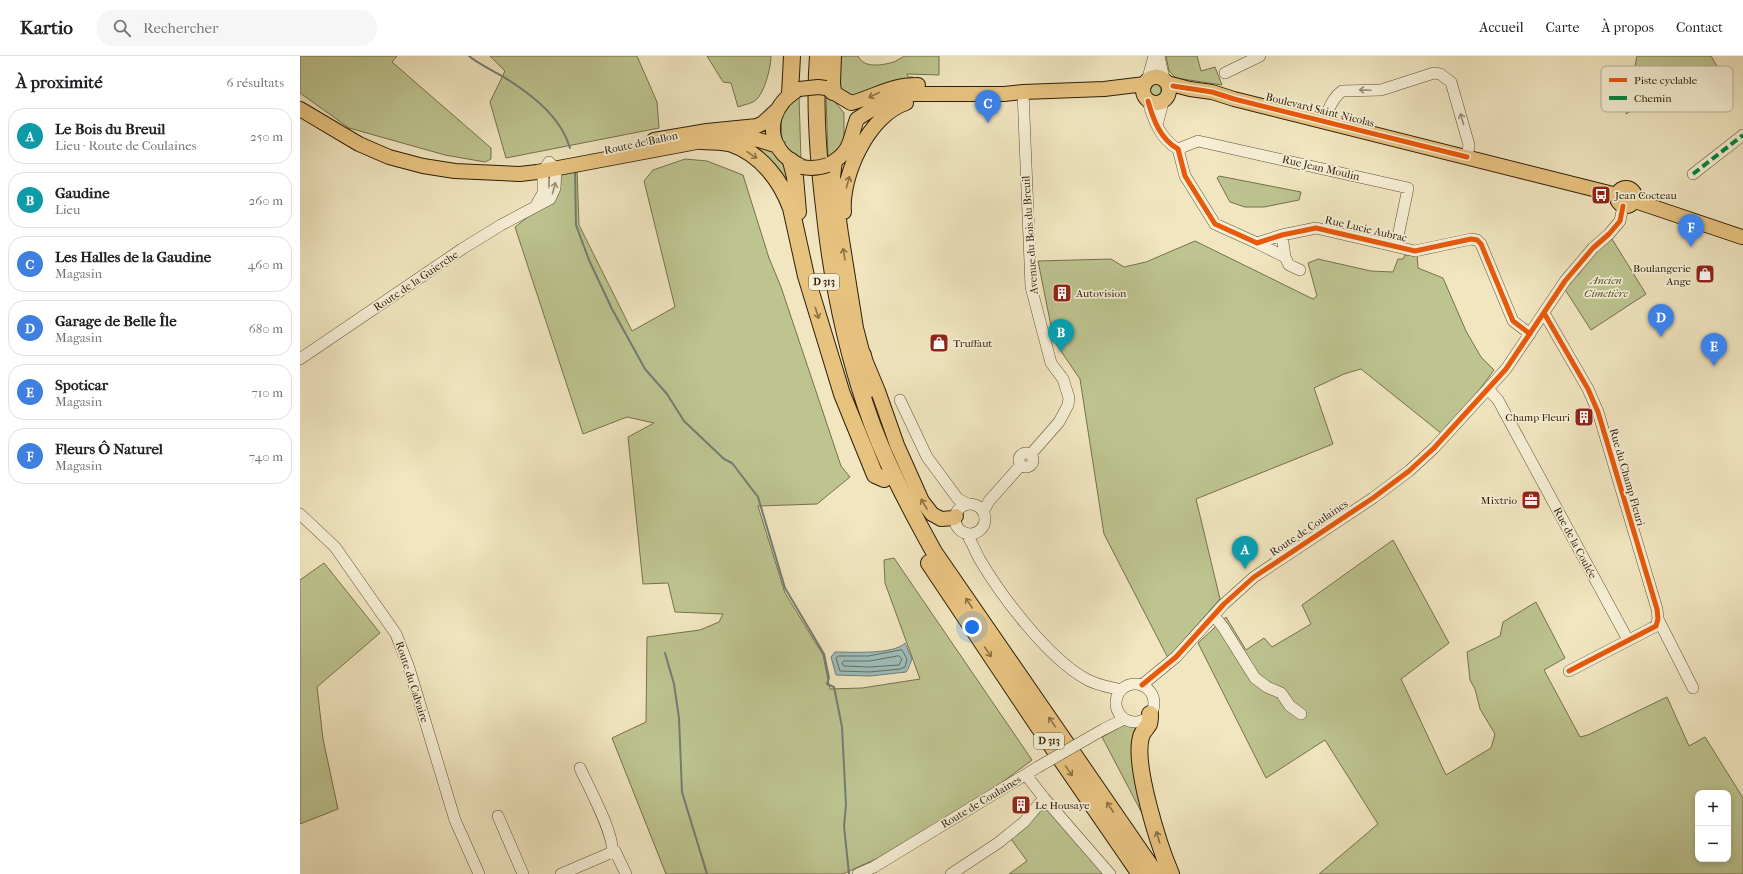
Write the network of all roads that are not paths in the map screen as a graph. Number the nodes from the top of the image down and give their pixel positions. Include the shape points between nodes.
1 (792, 56) edge
2 (808, 56) edge
3 (818, 56) edge
4 (834, 56) edge
5 (1154, 56) edge
6 (1159, 56) edge
7 (1260, 56) edge
8 (1225, 73) dead end
9 (1165, 81) junction
10 (795, 91) junction
11 (1146, 91) junction
12 (1023, 92) junction
13 (834, 93) junction
14 (978, 94) junction
15 (1234, 99) junction
16 (1164, 100) junction
17 (300, 109) edge
18 (776, 111) junction
19 (1323, 120) junction
20 (1157, 124) junction
21 (854, 127) junction
22 (1742, 139) edge
23 (702, 141) junction
24 (778, 146) junction
25 (1178, 149) junction
26 (1467, 157) junction
27 (832, 163) junction
28 (796, 164) junction
29 (550, 167) junction
30 (1693, 174) dead end
31 (1625, 201) junction
32 (841, 234) junction
33 (1282, 235) junction
34 (1743, 240) edge
35 (1257, 242) junction
36 (1396, 246) junction
37 (1286, 256) junction
38 (803, 262) junction
39 (1300, 270) dead end
40 (1544, 313) junction
41 (1530, 334) junction
42 (863, 355) junction
43 (300, 359) edge
44 (1488, 389) junction
45 (900, 400) dead end
46 (888, 477) junction
47 (967, 508) junction
48 (300, 514) edge
49 (978, 531) junction
50 (966, 533) junction
51 (974, 544) junction
52 (1214, 616) junction
53 (1658, 619) junction
54 (1628, 640) junction
55 (1569, 671) dead end
56 (1100, 685) junction
57 (1693, 688) dead end
58 (1146, 689) junction
59 (1120, 690) junction
60 (1119, 711) junction
61 (1150, 714) junction
62 (1301, 714) dead end
63 (580, 768) dead end
64 (1026, 775) junction
65 (1044, 798) junction
66 (498, 816) dead end
67 (612, 852) junction
68 (479, 874) edge
69 (523, 874) edge
70 (561, 874) edge
71 (626, 874) edge
72 (858, 874) edge
73 (951, 874) edge
74 (1110, 874) edge
75 (1140, 874) edge
76 (1156, 874) edge
77 (1171, 874) edge

1 - 10 highway
2 - 46 highway, D 313 via 807,129 811,179 818,245 829,310 840,356 866,436
3 - 46 highway, D 313 via 818,154 828,243 849,353
4 - 13 highway
5 - 11 street
6 - 9 street
7 - 8 street
9 - 11 main road via 1155,77
9 - 15 main road, Boulevard Saint-Nicolas
9 - 16 main road via 1169,91
10 - 13 main road, bridge via 818,86
10 - 18 main road
11 - 12 main road via 1104,89
11 - 16 main road via 1155,103
11 - 20 street
12 -> 13 main road via 1003,88 912,85 888,88 851,103
12 - 14 main road
12 - 47 street, Avenue du Bois du Breuil via 1031,287 1051,363 1063,379 1068,405 1059,422 1031,454 1022,454 1019,458 1021,465 989,501
13 - 21 main road via 850,109
14 - 21 main road via 922,93 895,97 863,114 857,119
32 -> 14 main road via 844,222 843,206 850,173 863,141 880,118 908,102
15 - 16 main road, Boulevard Saint-Nicolas via 1188,95 1173,96
15 - 19 main road, Boulevard Saint-Nicolas
16 - 20 street
17 - 29 main road, Route de Ballon via 359,144 389,157 423,166 455,171 520,174
18 - 24 main road via 773,132
18 - 29 main road, Route de Ballon via 757,126 675,136
19 - 26 main road, Boulevard Saint-Nicolas
26 -> 19 street via 1469,145 1452,82 1440,74 1434,73 1381,90 1342,91
20 - 25 street via 1168,144
21 - 27 main road via 847,150
22 - 30 street
23 - 24 main road, Route de Ballon via 740,138 760,140
23 - 29 main road, Route de Ballon
23 -> 38 highway via 732,144 756,157 765,166 787,197
24 - 28 main road
25 - 35 street via 1185,176 1215,224
25 - 36 street, Rue Jean Moulin via 1198,140 1408,188
26 - 31 main road, Boulevard Saint-Nicolas
27 - 28 main road, bridge via 810,169
27 - 32 main road
28 - 38 highway
29 - 43 street, Route de la Guierche via 556,188 550,199 462,249
31 - 34 main road, Boulevard Saint-Nicolas
31 - 40 street, Route de Coulaines via 1620,221 1565,281
42 -> 32 main road via 856,328
33 - 35 street, Rue Lucie Aubrac
33 - 36 street, Rue Lucie Aubrac via 1316,228
33 - 37 street
35 - 37 street
36 - 41 street, Rue Lucie Aubrac via 1415,251 1471,239 1477,240 1481,244 1513,321
37 - 39 street via 1289,264
38 -> 46 highway via 842,394 875,475
40 - 41 street, Route de Coulaines
40 - 53 street, Rue du Champ Fleuri via 1585,383 1598,412
41 - 44 street, Route de Coulaines via 1506,370
42 - 46 highway
47 -> 42 main road via 954,518 941,519 932,514 922,502
44 - 52 street, Route de Coulaines via 1434,448 1409,471 1254,577
44 - 54 street, Rue de la Coulée via 1498,400
45 - 47 street via 927,457
46 -> 75 highway, D 313 via 901,515 934,571
76 -> 46 highway, D 313 via 934,552
47 - 49 street via 985,522
47 - 50 street via 957,525
48 - 68 street, Route du Calvaire via 334,546 396,634 409,668 455,820
49 - 50 street
49 - 51 street
50 - 51 street
51 - 56 street via 981,560 1012,605 1052,652 1077,674
52 - 58 street, Route de Coulaines
52 - 62 street via 1255,678 1281,693 1290,706
53 - 54 street via 1656,626
53 - 57 street, Rue du Champ Fleuri
54 - 55 street
56 - 59 street
56 - 60 street
58 - 59 street, Route de Coulaines via 1129,685
58 - 61 street via 1154,702
59 - 60 street, Route de Coulaines
60 - 61 street via 1130,722 1138,722
60 - 64 street, Route de Coulaines, bridge via 1104,729
77 -> 61 highway via 1152,819 1141,767 1141,737 1149,724
63 - 67 street via 610,834
64 - 65 street
64 - 72 street, Route de Coulaines via 874,867
65 - 73 street via 1024,822 998,843
65 - 74 street
66 - 69 street
67 - 70 street
67 - 71 street via 618,854

